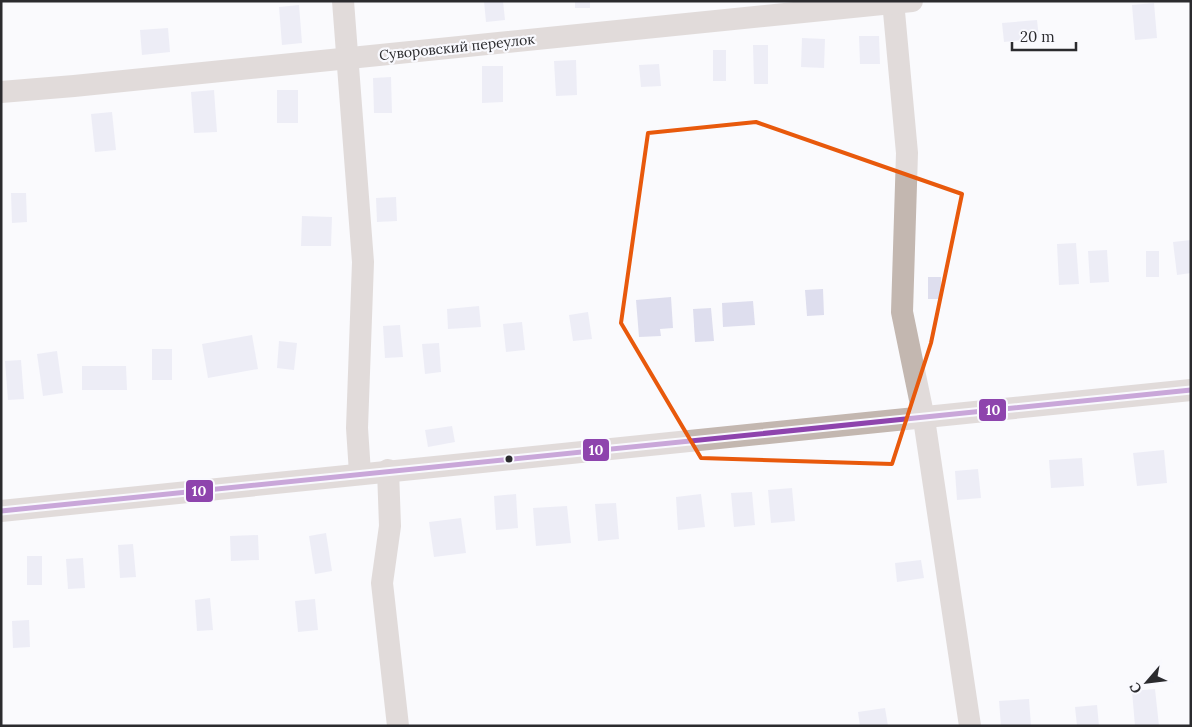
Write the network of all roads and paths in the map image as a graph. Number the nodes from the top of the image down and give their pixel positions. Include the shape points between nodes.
1 (343, 1) edge
2 (899, 2) edge
3 (348, 58) junction
4 (1, 92) edge
5 (1191, 390) edge
6 (924, 419) junction
7 (388, 470) junction
8 (360, 473) junction
9 (1, 510) edge
10 (398, 726) edge
11 (970, 726) edge

1 - 3 street
2 - 3 street, Суворовский переулок
2 - 6 street via 907,153 902,312
3 - 4 street, Суворовский переулок
3 - 8 street via 363,262 357,428
5 - 6 street
6 - 7 street
6 - 11 street
7 - 8 street
7 - 10 street via 390,526 382,583
8 - 9 street

